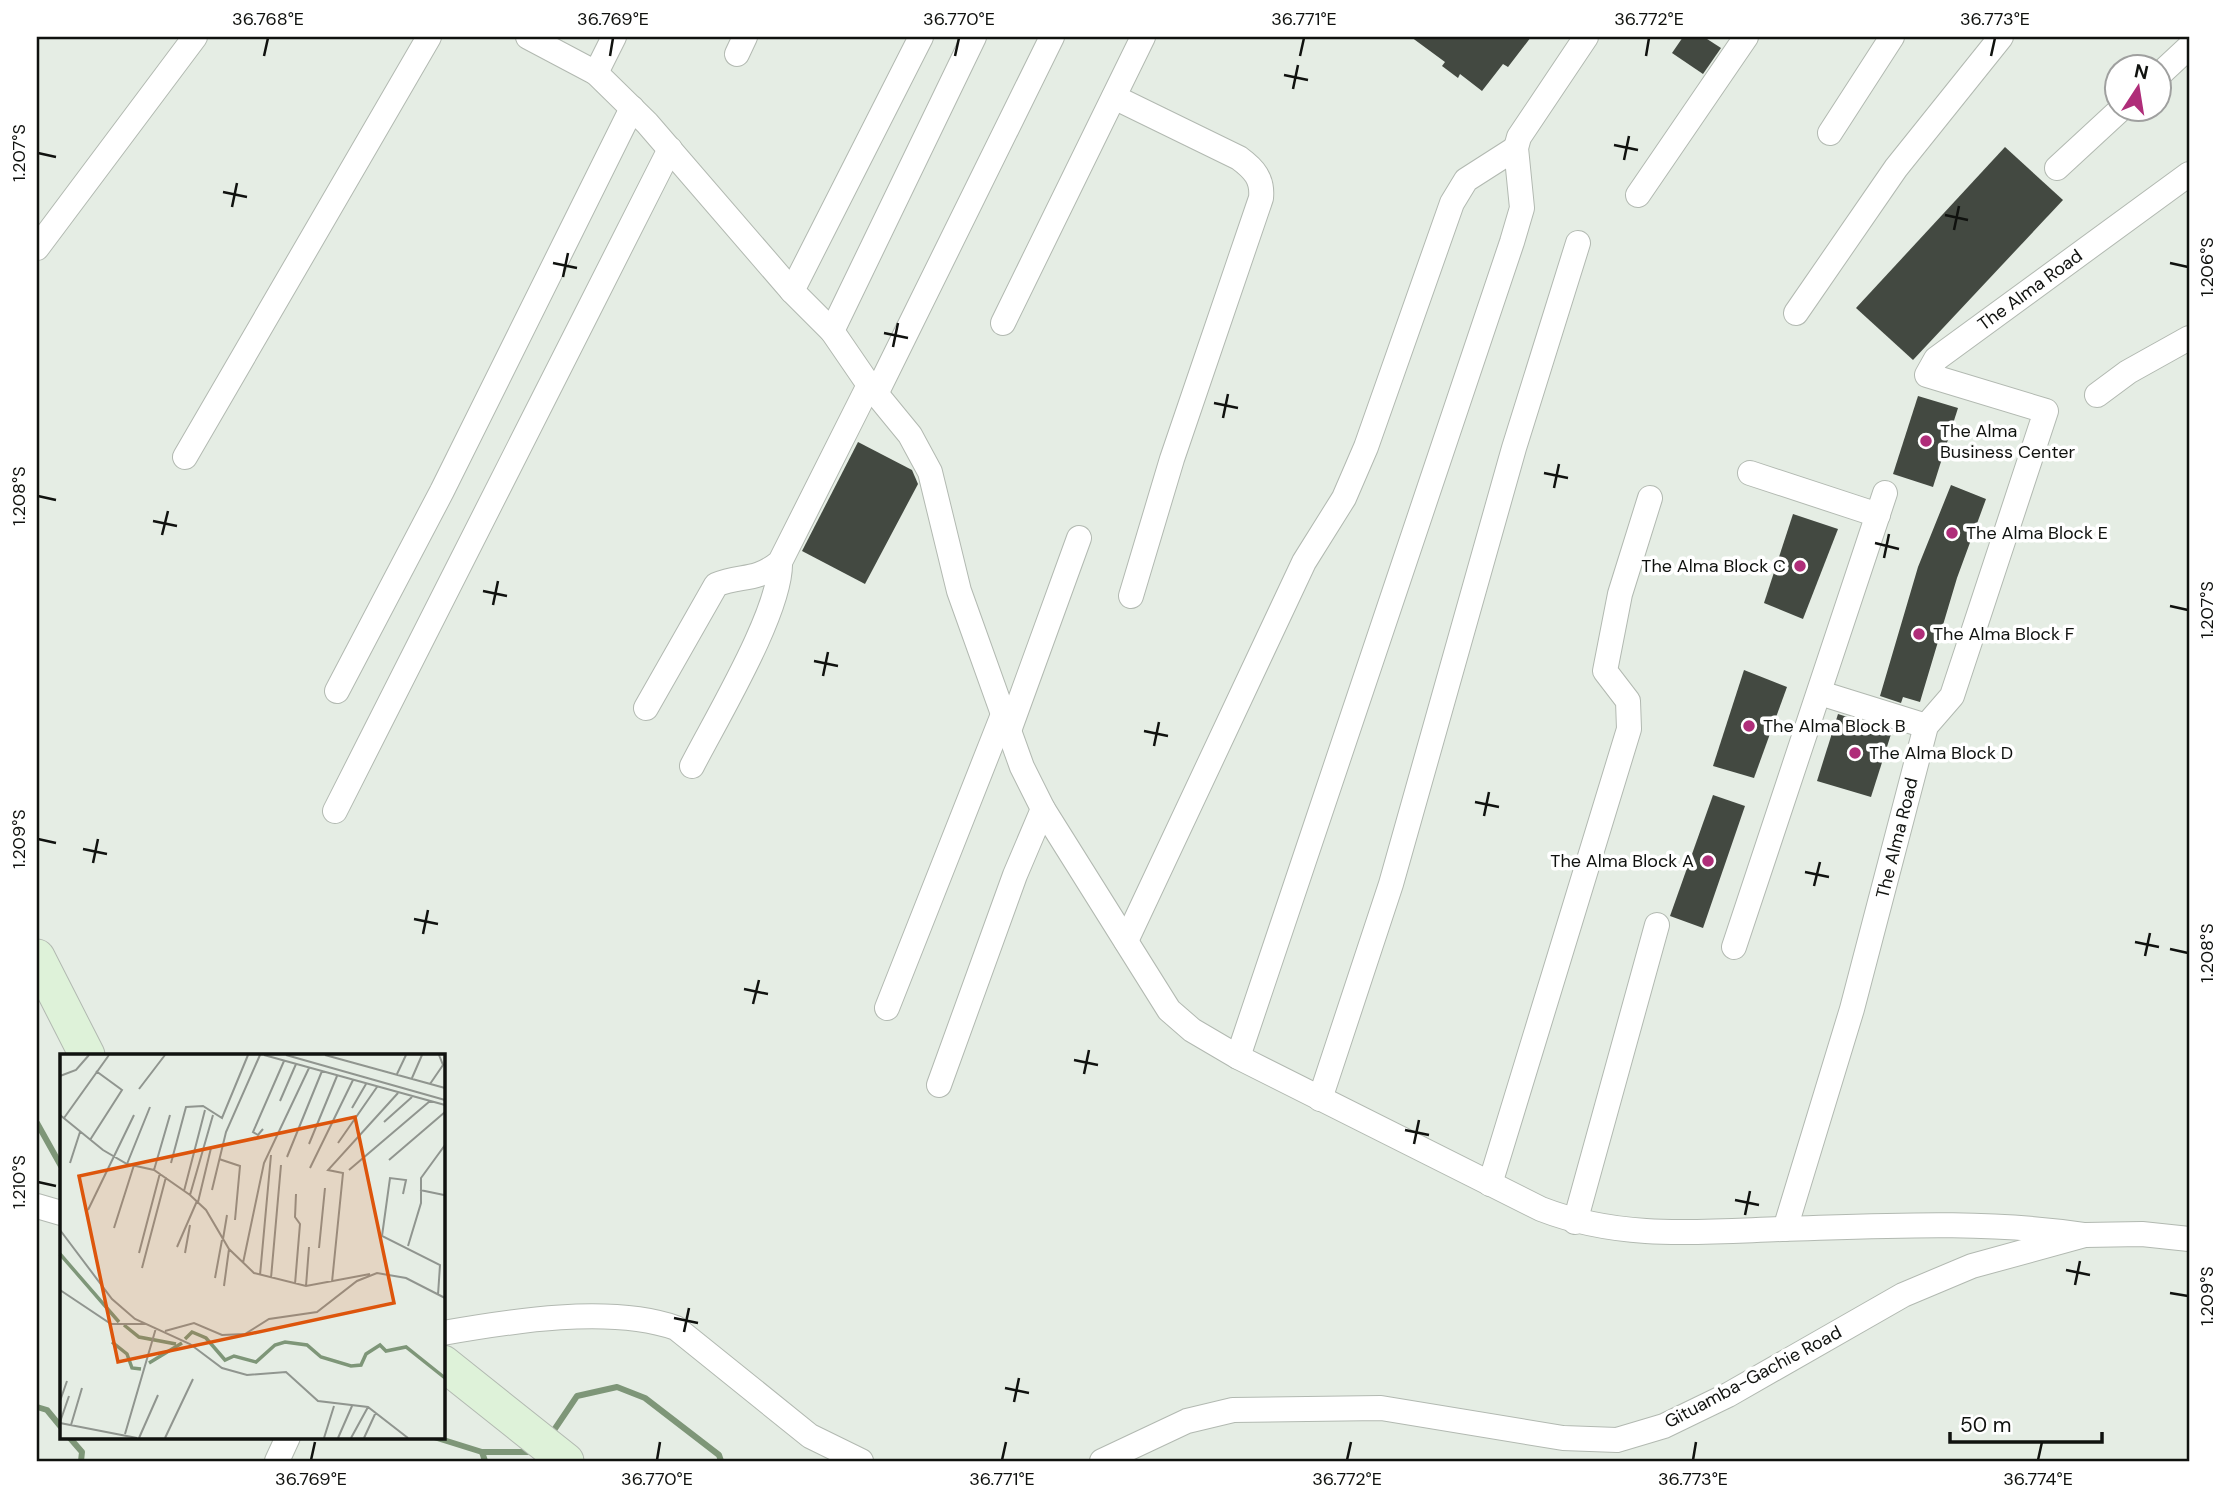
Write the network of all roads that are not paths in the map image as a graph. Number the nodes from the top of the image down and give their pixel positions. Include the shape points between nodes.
1 (195, 37) edge
2 (429, 37) edge
3 (528, 37) edge
4 (614, 37) edge
5 (921, 37) edge
6 (974, 37) edge
7 (1052, 37) edge
8 (1143, 37) edge
9 (1586, 37) edge
10 (1746, 37) edge
11 (1892, 37) edge
12 (2001, 37) edge
13 (2189, 47) edge
14 (2174, 61) edge
15 (596, 73) junction
16 (1114, 97) junction
17 (632, 108) junction
18 (2107, 122) edge
19 (1830, 133) dead end
20 (1517, 148) junction
21 (670, 149) junction
22 (2057, 167) dead end
23 (2189, 174) edge
24 (1638, 195) dead end
25 (1578, 243) dead end
26 (37, 248) edge
27 (792, 291) junction
28 (1796, 313) dead end
29 (1003, 323) dead end
30 (832, 331) junction
31 (2189, 338) edge
32 (873, 390) junction
33 (2097, 395) dead end
34 (184, 457) dead end
35 (1750, 473) dead end
36 (1650, 498) dead end
37 (1079, 538) dead end
38 (780, 562) junction
39 (1131, 596) dead end
40 (337, 691) dead end
41 (1820, 692) junction
42 (646, 708) dead end
43 (1007, 720) junction
44 (1926, 726) junction
45 (692, 766) dead end
46 (1042, 809) junction
47 (335, 811) dead end
48 (1657, 925) dead end
49 (1126, 941) junction
50 (1734, 947) dead end
51 (37, 957) edge
52 (887, 1009) dead end
53 (86, 1054) edge
54 (1238, 1057) junction
55 (939, 1085) dead end
56 (1320, 1099) junction
57 (1490, 1184) junction
58 (37, 1206) edge
59 (60, 1213) edge
60 (1574, 1222) junction
61 (1785, 1229) junction
62 (2085, 1235) junction
63 (2189, 1239) edge
64 (444, 1333) edge
65 (444, 1364) edge
66 (288, 1438) edge
67 (552, 1449) edge
68 (277, 1461) edge
69 (861, 1461) edge
70 (1102, 1461) edge

1 - 26 street
2 - 34 street
3 - 15 street
4 - 15 street
5 - 27 street
6 - 30 street
7 - 32 street
8 - 16 street
9 - 20 street via 1528,120
10 - 24 street
11 - 19 street
12 - 28 street via 1895,169
13 - 14 street
15 - 17 street
16 - 29 street
16 - 39 street via 1239,158 1251,166 1262,186
17 - 21 street
17 - 40 street
18 - 22 street
20 - 49 street via 1466,180 1452,203 1344,498 1304,562
20 - 54 street via 1522,208 1512,242
21 - 27 street
21 - 47 street
23 - 44 street, The Alma Road via 1936,359 1927,374 2046,411 1952,696
25 - 56 street via 1514,448 1391,884
27 - 30 street
30 - 32 street
31 - 33 street
32 - 38 street
32 - 43 street via 910,435 930,472 959,591
35 - 41 street via 1881,504
36 - 57 street via 1620,594 1605,662 1609,680 1628,701 1629,729
37 - 43 street
38 - 42 street via 748,580 728,579 716,585
38 - 45 street via 771,608
41 - 44 street
41 - 50 street
43 - 46 street
43 - 52 street
44 - 61 street, The Alma Road via 1856,997
46 - 49 street
46 - 55 street
48 - 60 street
49 - 54 street via 1169,1010 1192,1030
51 - 53 main road
54 - 56 street
56 - 57 street
57 - 60 street
58 - 59 street
60 - 61 street via 1647,1233
61 - 62 street via 2022,1226
62 - 63 street, Gituamba-Gachie Road
62 - 70 street, Gituamba-Gachie Road via 1972,1266 1903,1295 1728,1395 1664,1426 1617,1440 1563,1438 1381,1408 1233,1410 1187,1421
64 - 69 street via 570,1319 624,1316 653,1320 676,1328 810,1436
65 - 67 main road
66 - 68 street

